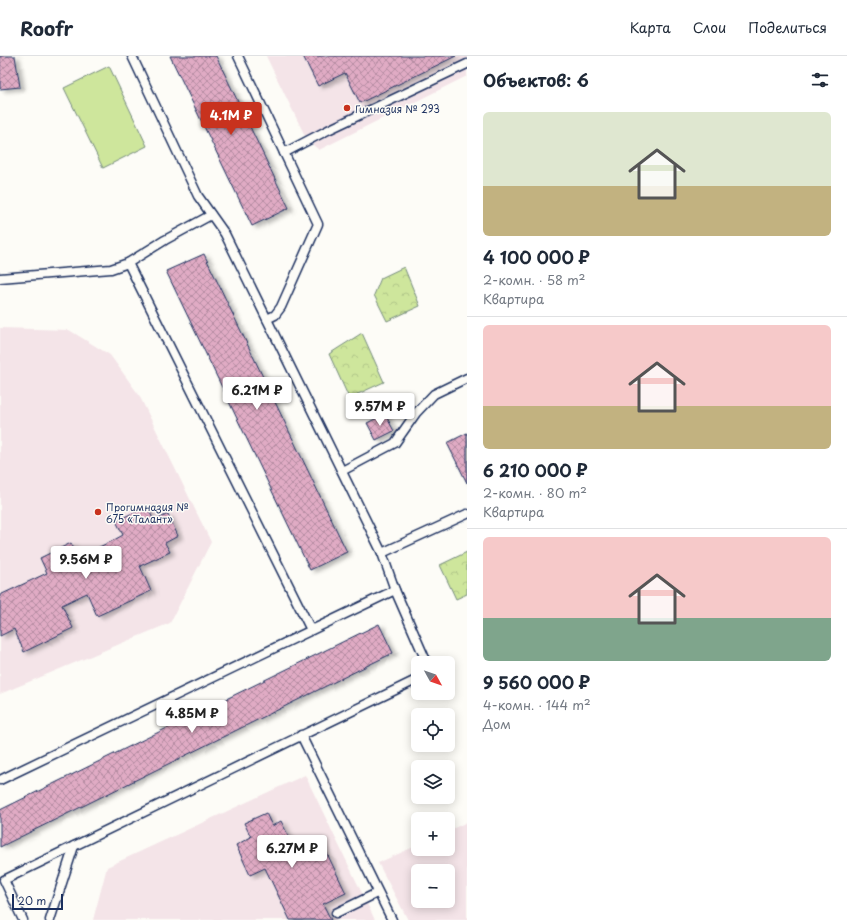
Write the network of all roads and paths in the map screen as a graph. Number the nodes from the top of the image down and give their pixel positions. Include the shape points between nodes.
1 (132, 56) edge
2 (238, 56) edge
3 (467, 64) edge
4 (284, 153) junction
5 (211, 215) junction
6 (128, 264) junction
7 (0, 278) edge
8 (267, 319) junction
9 (467, 378) edge
10 (342, 471) junction
11 (467, 514) edge
12 (382, 553) junction
13 (395, 590) junction
14 (311, 630) junction
15 (424, 656) edge
16 (411, 682) edge
17 (301, 734) junction
18 (0, 780) edge
19 (74, 846) junction
20 (377, 893) junction
21 (336, 913) dead end
22 (23, 920) edge
23 (50, 920) edge
24 (392, 920) edge

1 - 5 lane via 198,196
2 - 4 lane
3 - 4 lane
4 - 8 lane via 318,224 281,307 275,315
5 - 6 lane
5 - 8 lane via 225,234
6 - 7 lane via 111,269
6 - 14 lane
8 - 10 lane
9 - 10 lane via 434,394 395,442
10 - 12 lane
11 - 12 lane
12 - 13 lane
13 - 14 lane
13 - 15 lane
14 - 18 lane
16 - 17 lane
17 - 19 lane
17 - 20 lane
19 - 22 lane via 4,880
19 - 23 lane
20 - 21 lane
20 - 24 lane

